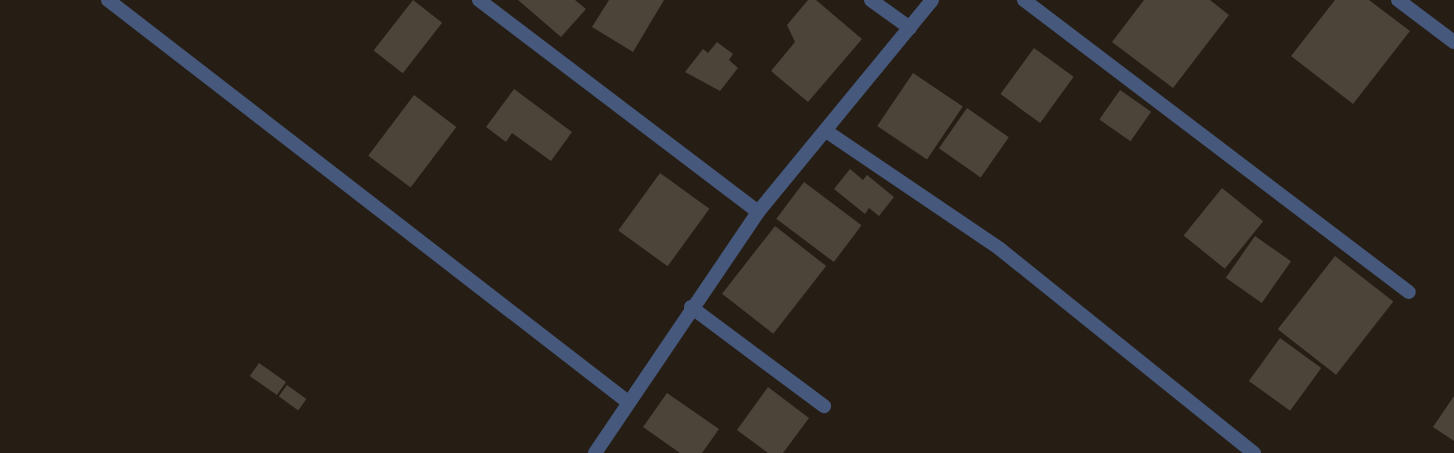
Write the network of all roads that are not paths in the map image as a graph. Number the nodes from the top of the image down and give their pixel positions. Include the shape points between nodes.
1 (108, 0) edge
2 (478, 0) edge
3 (872, 0) edge
4 (932, 0) edge
5 (1024, 0) edge
6 (1398, 0) edge
7 (910, 28) junction
8 (1454, 42) edge
9 (826, 131) junction
10 (758, 212) junction
11 (1409, 292) dead end
12 (691, 307) junction
13 (628, 402) junction
14 (824, 406) dead end
15 (598, 452) edge
16 (1254, 453) edge

1 - 13 street
2 - 10 street
3 - 7 street
4 - 7 street
5 - 11 street
6 - 8 street
7 - 9 street
9 - 10 street
9 - 16 street via 1000,249
10 - 12 street
12 - 13 street
12 - 14 street
13 - 15 street

